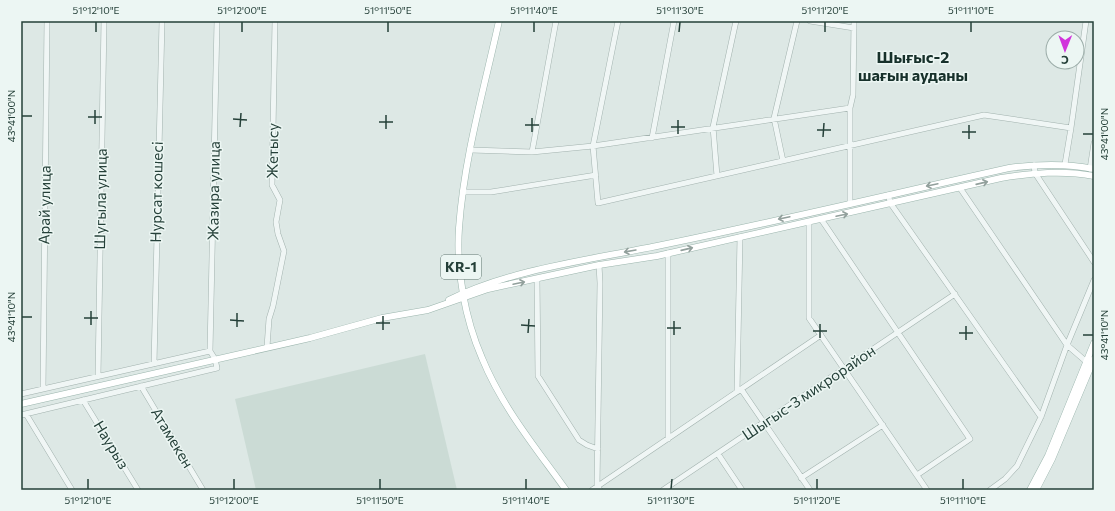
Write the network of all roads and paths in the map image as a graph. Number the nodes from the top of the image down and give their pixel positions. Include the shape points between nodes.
1 (47, 21) edge
2 (104, 21) edge
3 (162, 21) edge
4 (217, 21) edge
5 (275, 21) edge
6 (499, 21) edge
7 (556, 21) edge
8 (618, 21) edge
9 (674, 21) edge
10 (736, 21) edge
11 (797, 21) edge
12 (810, 21) edge
13 (854, 21) edge
14 (1086, 21) edge
15 (854, 28) junction
16 (850, 108) junction
17 (774, 118) junction
18 (713, 127) junction
19 (1070, 128) junction
20 (652, 138) junction
21 (1094, 143) edge
22 (593, 146) junction
23 (851, 146) junction
24 (471, 150) junction
25 (532, 152) junction
26 (783, 161) junction
27 (1065, 164) junction
28 (1034, 165) junction
29 (1092, 169) edge
30 (1035, 173) junction
31 (596, 175) junction
32 (717, 176) junction
33 (1094, 176) edge
34 (960, 188) junction
35 (464, 192) junction
36 (888, 195) junction
37 (850, 204) junction
38 (891, 204) junction
39 (821, 219) junction
40 (809, 222) junction
41 (740, 237) junction
42 (656, 246) junction
43 (668, 253) junction
44 (657, 256) junction
45 (1094, 262) edge
46 (599, 266) junction
47 (537, 279) junction
48 (1094, 280) edge
49 (955, 294) junction
50 (464, 295) junction
51 (899, 333) junction
52 (820, 335) junction
53 (1094, 343) edge
54 (1067, 345) junction
55 (267, 348) junction
56 (210, 351) junction
57 (215, 359) junction
58 (1094, 359) edge
59 (154, 364) junction
60 (1089, 364) junction
61 (844, 369) junction
62 (98, 376) junction
63 (141, 386) junction
64 (43, 389) junction
65 (739, 390) junction
66 (21, 394) edge
67 (83, 400) junction
68 (21, 404) edge
69 (23, 414) edge
70 (1041, 417) junction
71 (764, 423) junction
72 (883, 425) junction
73 (668, 439) junction
74 (598, 448) junction
75 (718, 454) junction
76 (917, 475) junction
77 (801, 478) junction
78 (598, 488) edge
79 (72, 490) edge
80 (138, 490) edge
81 (203, 490) edge
82 (566, 490) edge
83 (592, 490) edge
84 (663, 490) edge
85 (742, 490) edge
86 (810, 490) edge
87 (927, 490) edge
88 (990, 490) edge
89 (1030, 490) edge
90 (1036, 490) edge

1 - 64 street, Арай улица
2 - 62 street, Шугыла улица
3 - 59 street, Нурсат кошесi
4 - 56 street, Жазира улица
5 - 55 street, Жетысу via 272,185 280,200 276,222 284,251 269,319
6 - 24 main road, KR-1
7 - 25 street
8 - 22 street
9 - 20 street
10 - 18 street
11 - 17 street
12 - 15 street
13 - 15 street
14 - 19 street
15 - 16 street via 853,95
16 - 17 street
16 - 23 street
17 - 18 street
17 - 26 street
18 - 20 street
18 - 32 street
19 - 23 street via 984,115
19 - 27 street
20 - 22 street
21 - 29 street
22 - 25 street
22 - 31 street
23 - 26 street
23 - 37 street
24 - 25 street
24 - 35 main road, KR-1
26 - 32 street
27 - 28 main road
27 - 29 main road
28 - 30 street
28 -> 36 main road via 1009,168
30 - 33 main road via 1060,171
34 -> 30 main road
30 - 45 street
31 - 32 street via 598,203
31 - 35 street via 491,192
34 - 38 main road
34 - 54 street
35 - 50 main road, KR-1 via 459,229
36 - 37 main road
36 - 38 street
37 -> 42 main road
39 -> 38 main road
38 - 49 street
39 - 40 main road
39 - 51 street
40 - 41 main road
40 - 52 street via 809,318
43 -> 41 main road
41 - 65 street
42 - 44 main road
42 -> 50 main road via 560,264
43 - 44 main road
43 - 73 street
44 - 46 main road
46 - 47 main road
46 - 74 street
50 -> 47 main road
47 - 74 street via 538,376 580,440
48 - 54 street
49 - 51 street, Шыгыс-3 микрорайон
49 - 70 street
50 - 55 main road via 428,310 382,318
50 - 82 main road, KR-1 via 482,358 497,390 515,420
51 - 61 street, Шыгыс-3 микрорайон
51 - 76 street via 970,439
52 - 61 street
52 - 65 street
53 - 60 main road
54 - 60 street
54 - 70 street
55 - 57 main road
56 - 57 street
56 - 59 street
57 - 63 street via 217,368
57 - 68 main road
58 - 60 main road
59 - 62 street
60 - 89 main road
60 - 90 main road via 1052,460
61 - 71 street, Шыгыс-3 микрорайон
61 - 72 street
62 - 64 street
63 - 67 street
63 - 81 street, Атамекен
64 - 66 street
65 - 71 street
65 - 73 street
67 - 69 street
67 - 80 street, Наурыз
69 - 79 street
70 - 88 street via 1017,466 1005,480
71 - 75 street, Шыгыс-3 микрорайон
71 - 77 street
72 - 76 street
72 - 77 street
73 - 78 street
74 - 78 street
75 - 84 street, Шыгыс-3 микрорайон
75 - 85 street
76 - 87 street
77 - 86 street
78 - 83 street

